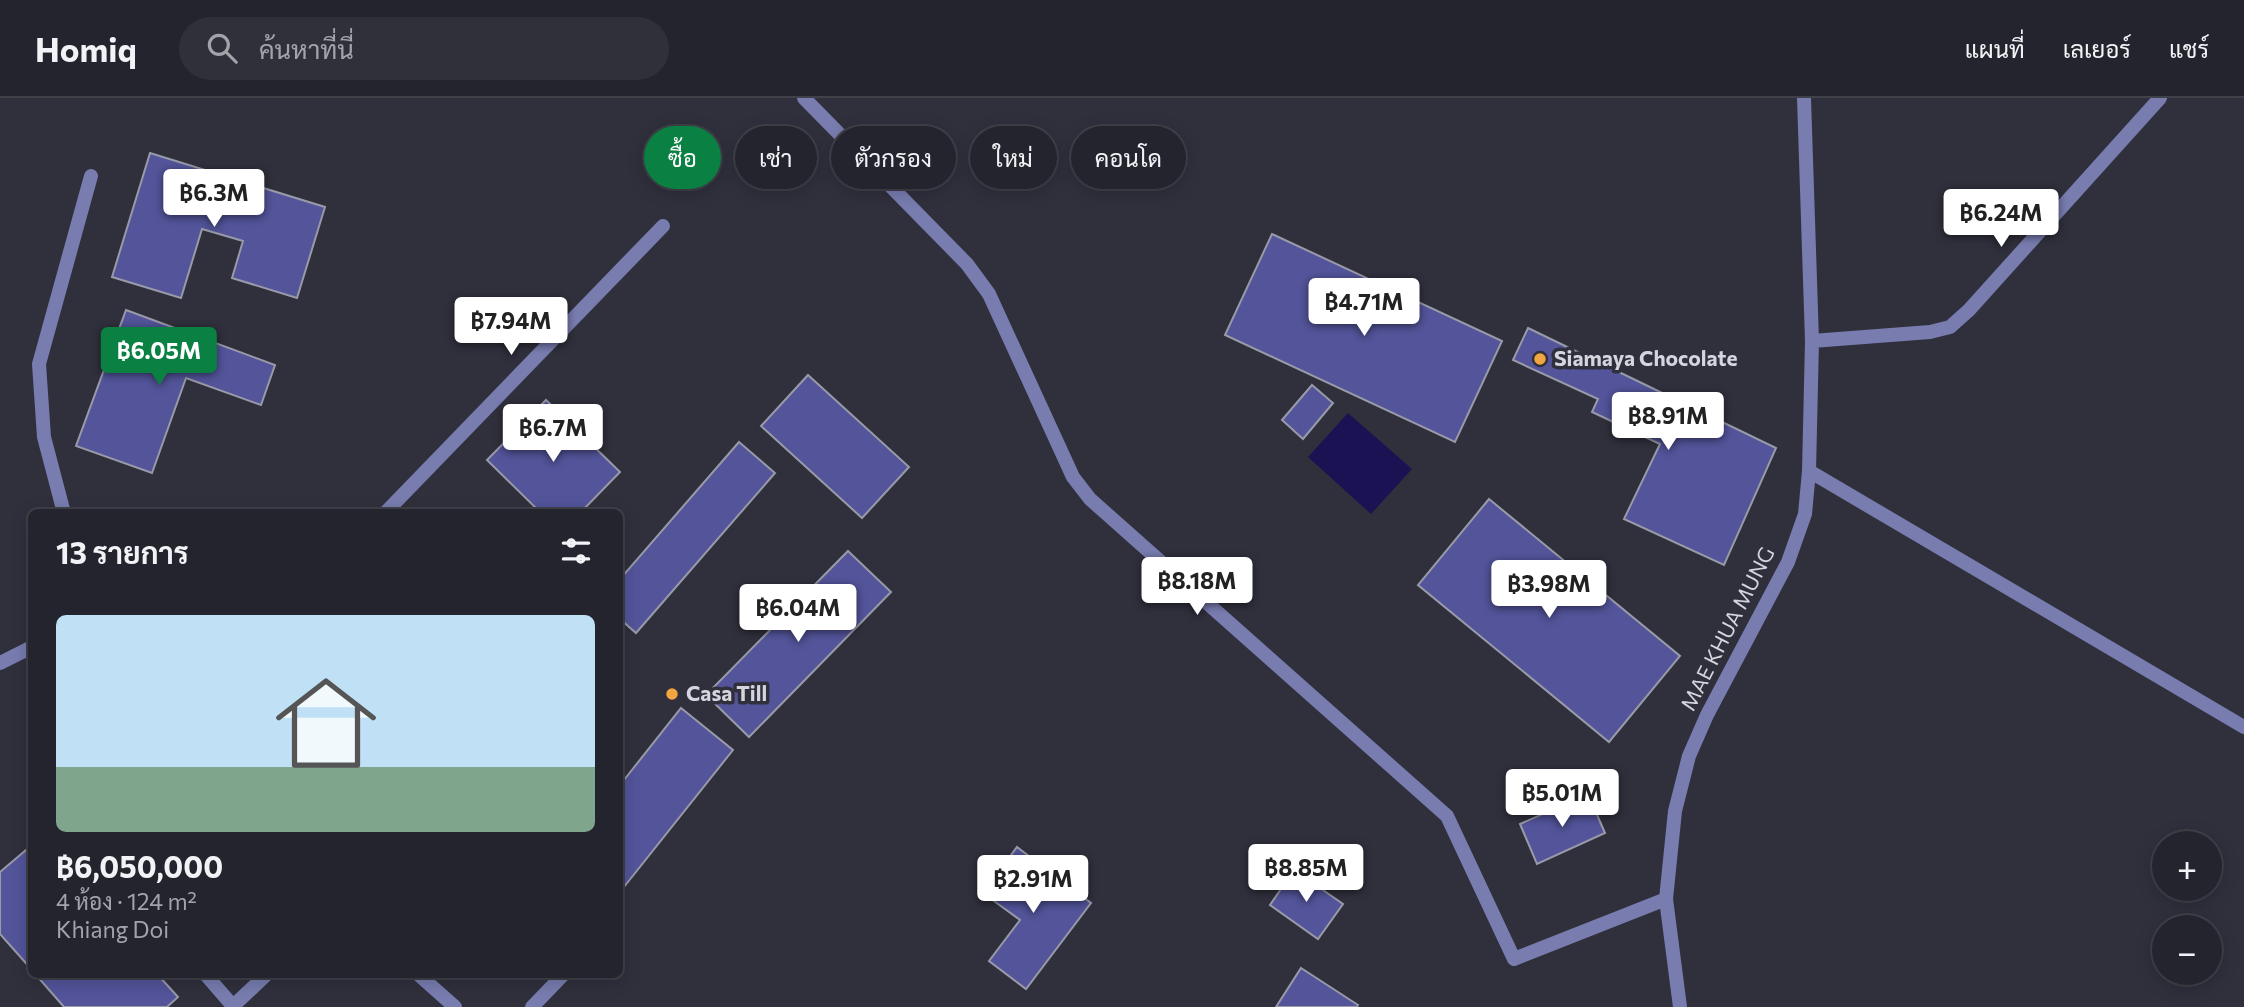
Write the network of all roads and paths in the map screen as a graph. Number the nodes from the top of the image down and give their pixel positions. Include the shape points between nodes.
1 (804, 98) edge
2 (1804, 98) edge
3 (2160, 98) edge
4 (91, 176) dead end
5 (663, 226) dead end
6 (1812, 341) junction
7 (1809, 471) junction
8 (63, 509) edge
9 (389, 509) edge
10 (28, 649) edge
11 (0, 663) edge
12 (2244, 727) edge
13 (1666, 899) junction
14 (209, 978) edge
15 (263, 978) edge
16 (422, 978) edge
17 (560, 978) edge
18 (233, 1007) edge
19 (455, 1007) edge
20 (532, 1007) edge
21 (1680, 1007) edge

1 - 13 street via 967,264 989,294 1073,477 1090,499 1447,816 1514,959
2 - 6 street, MAE KHUA MUNG
3 - 6 street via 1950,327
4 - 8 street via 39,364 44,437
5 - 9 street
6 - 7 street, MAE KHUA MUNG
7 - 12 street
7 - 13 street, MAE KHUA MUNG via 1805,514 1788,562 1689,756 1675,811
10 - 11 street
13 - 21 street, MAE KHUA MUNG
14 - 18 street
15 - 18 street
16 - 19 street
17 - 20 street

